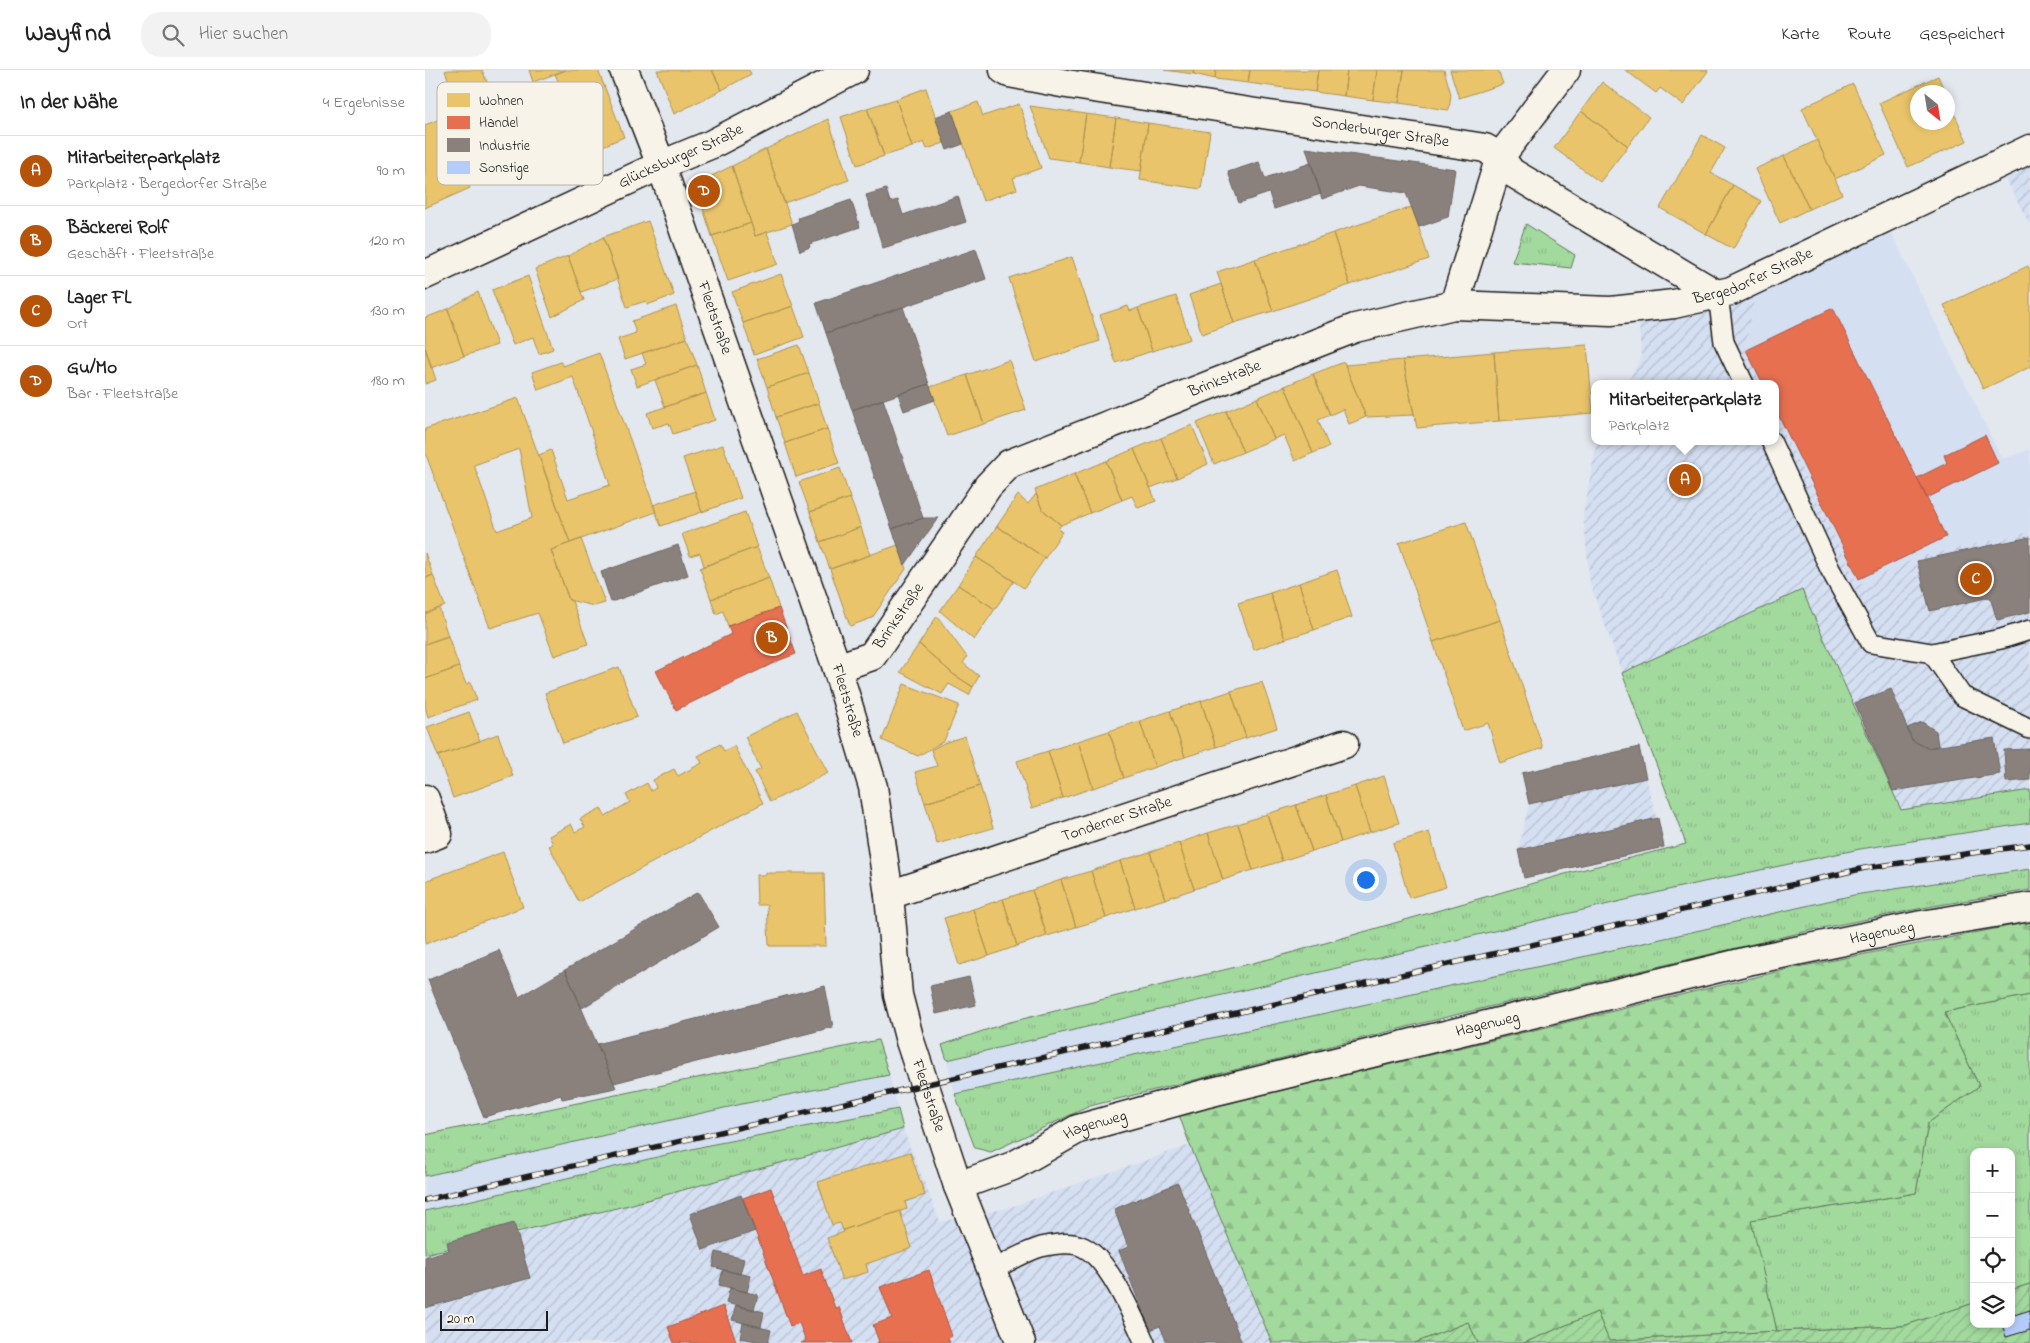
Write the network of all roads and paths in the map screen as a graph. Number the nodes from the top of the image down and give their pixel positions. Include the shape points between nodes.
1 (624, 70) edge
2 (854, 70) edge
3 (1004, 70) edge
4 (1566, 70) edge
5 (2030, 149) edge
6 (1500, 157) junction
7 (661, 165) junction
8 (425, 275) edge
9 (1718, 295) junction
10 (1454, 305) junction
11 (1742, 380) edge
12 (1773, 445) edge
13 (2030, 630) edge
14 (1932, 653) junction
15 (837, 668) junction
16 (2030, 729) edge
17 (1344, 744) dead end
18 (425, 800) edge
19 (432, 837) edge
20 (889, 895) junction
21 (2030, 907) edge
22 (958, 1186) junction
23 (992, 1270) junction
24 (1021, 1343) edge
25 (1145, 1343) edge

1 - 7 street, Fleetstraße
2 - 7 street, Glücksburger Straße via 712,144
3 - 6 street, Sonderburger Straße via 1067,84 1485,148
4 - 6 street
5 - 9 street, Bergedorfer Straße
6 - 9 street, Sonderburger Straße via 1511,172
6 - 10 street
7 - 8 street, Glücksburger Straße
7 - 15 street, Fleetstraße
9 - 10 street, Bergedorfer Straße via 1611,311
9 - 11 lane via 1724,342
10 - 15 street, Brinkstraße via 1355,328 1009,464 988,486 872,656
12 - 14 lane via 1830,568 1871,643
13 - 14 lane
14 - 16 lane via 1962,696
15 - 20 street, Fleetstraße via 873,787
17 - 20 street, Tonderner Straße
18 - 19 street
20 - 22 street, Fleetstraße via 898,996
21 - 22 street, Hagenweg via 1922,925 1752,960 1204,1094 1078,1129 1013,1166
22 - 23 street, Fleetstraße
23 - 24 street, Fleetstraße
23 - 25 lane via 1040,1247 1069,1243 1082,1246 1092,1252 1109,1272

